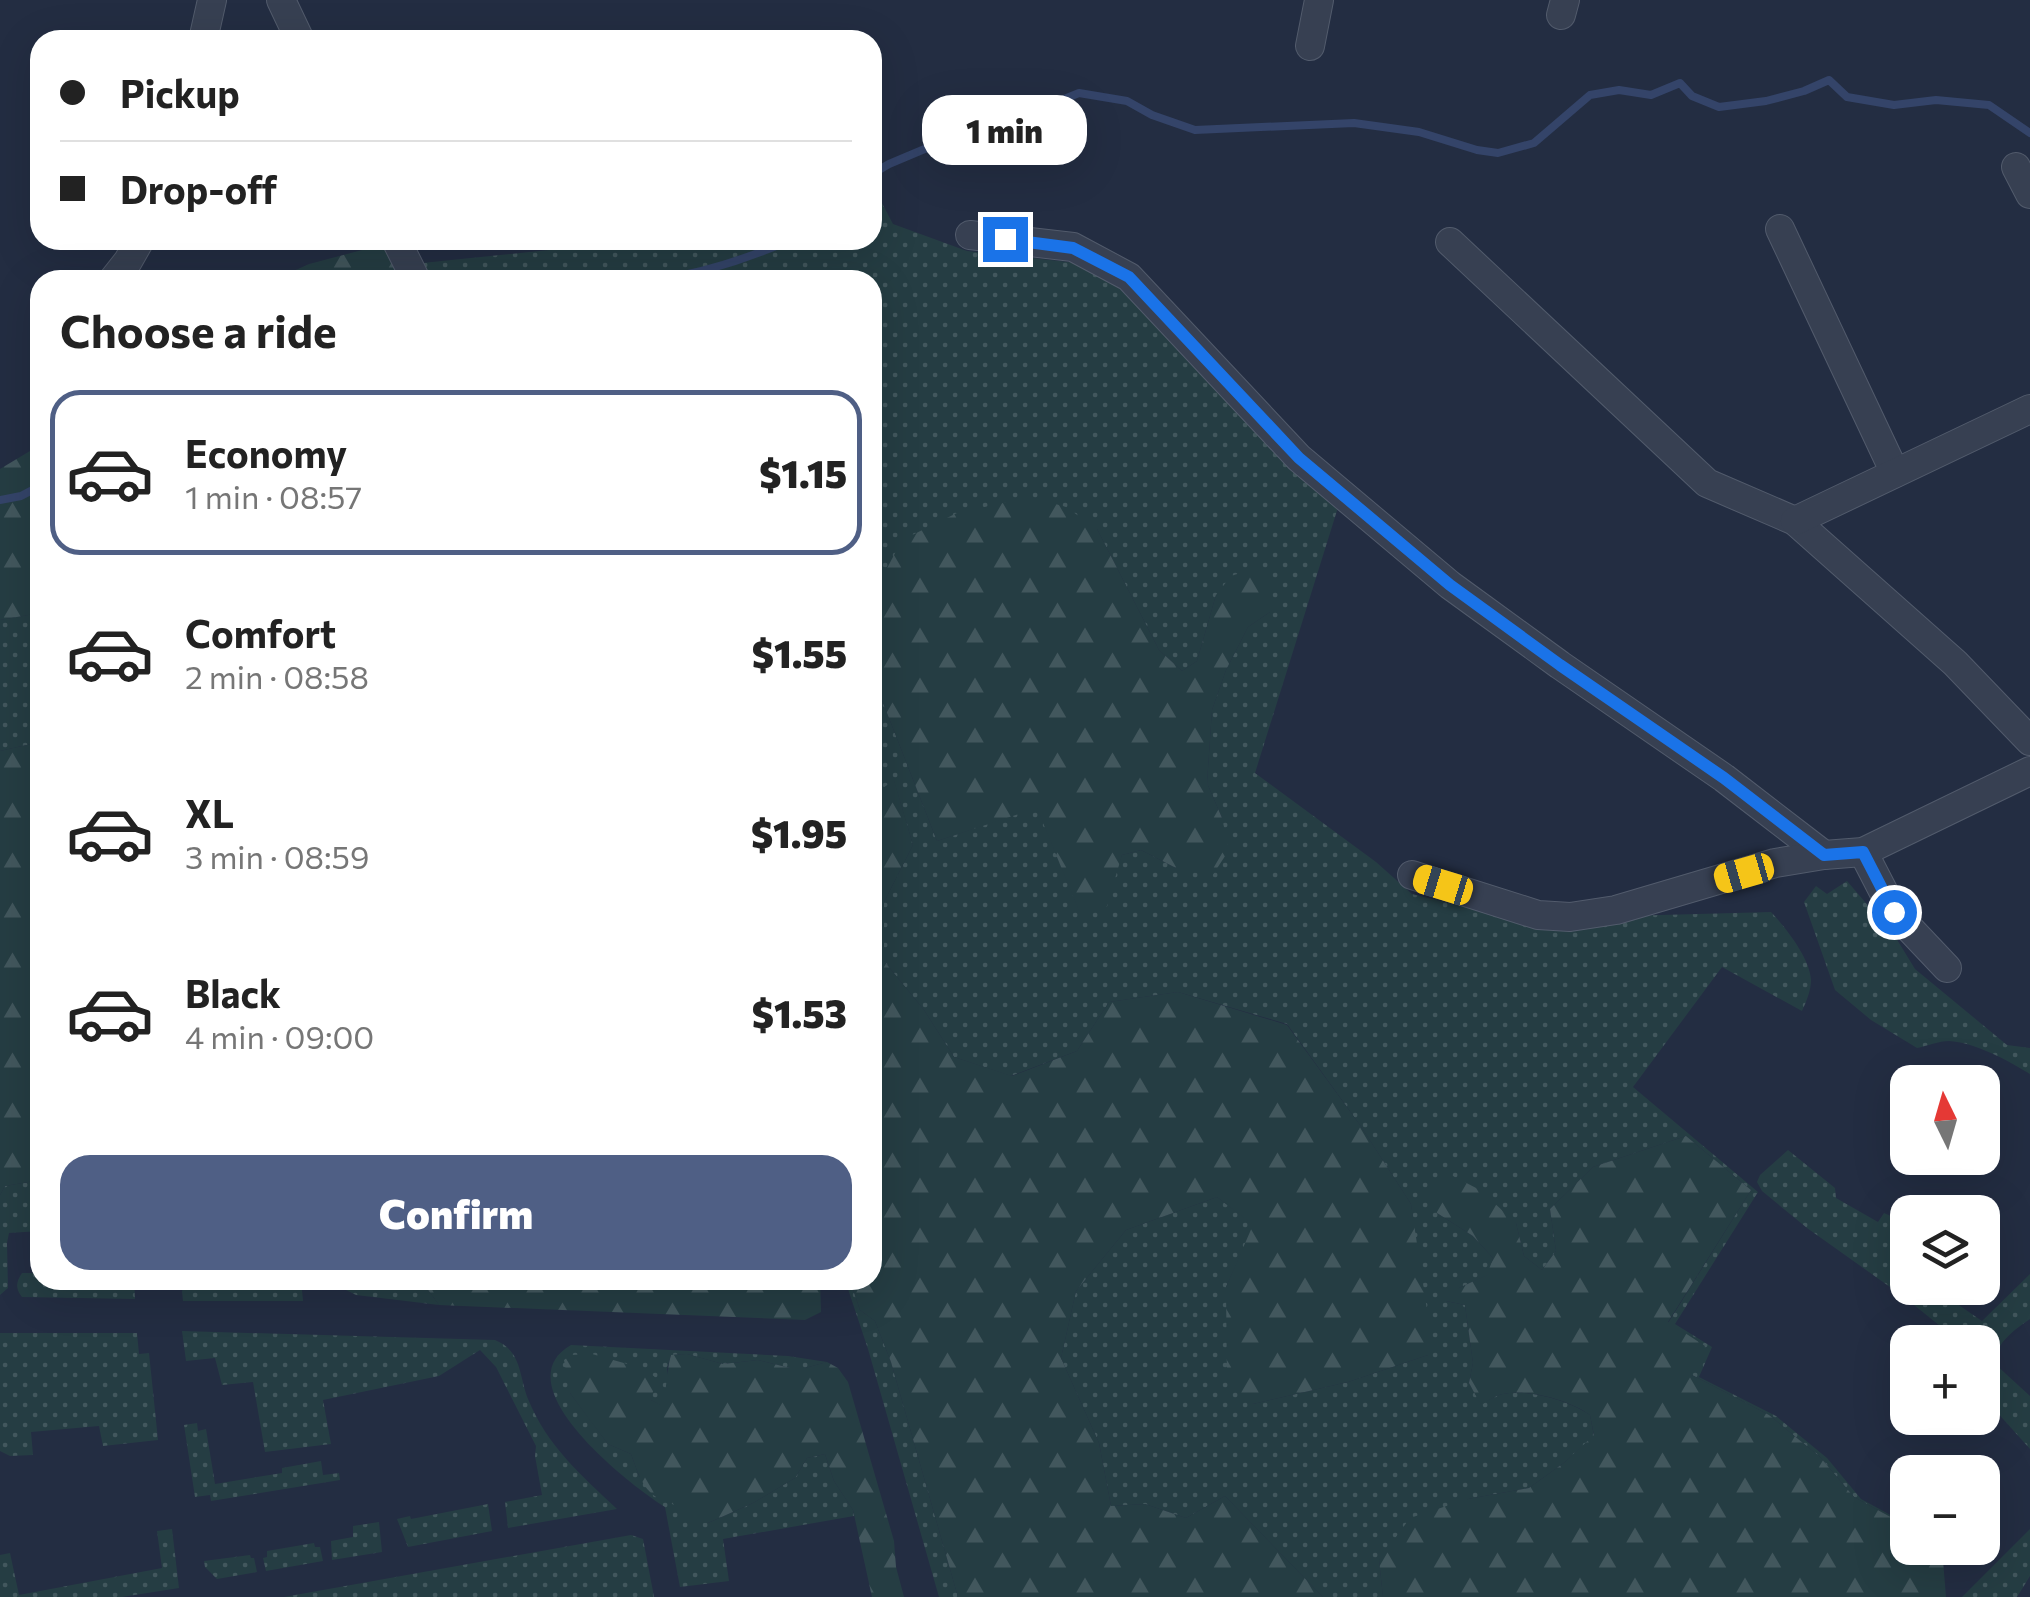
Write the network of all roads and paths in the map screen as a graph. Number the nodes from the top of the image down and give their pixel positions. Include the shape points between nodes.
1 (212, 0) edge
2 (280, 0) edge
3 (1319, 0) edge
4 (205, 30) edge
5 (295, 30) edge
6 (1310, 46) dead end
7 (2016, 167) dead end
8 (2030, 194) edge
9 (1780, 229) dead end
10 (970, 235) dead end
11 (1450, 242) dead end
12 (2030, 409) edge
13 (1894, 474) junction
14 (1795, 521) junction
15 (2030, 741) edge
16 (2030, 772) edge
17 (1863, 852) junction
18 (1824, 855) junction
19 (1412, 876) dead end
20 (1947, 968) dead end

1 - 4 street
2 - 5 street
3 - 6 street
7 - 8 street
9 - 13 street
10 - 18 street via 1073,248 1129,277 1299,458 1450,585
11 - 14 street via 1707,482
12 - 13 street
13 - 14 street
14 - 15 street via 1955,663
16 - 17 street
17 - 18 street
17 - 20 street via 1894,912
18 - 19 street via 1570,917 1538,915

